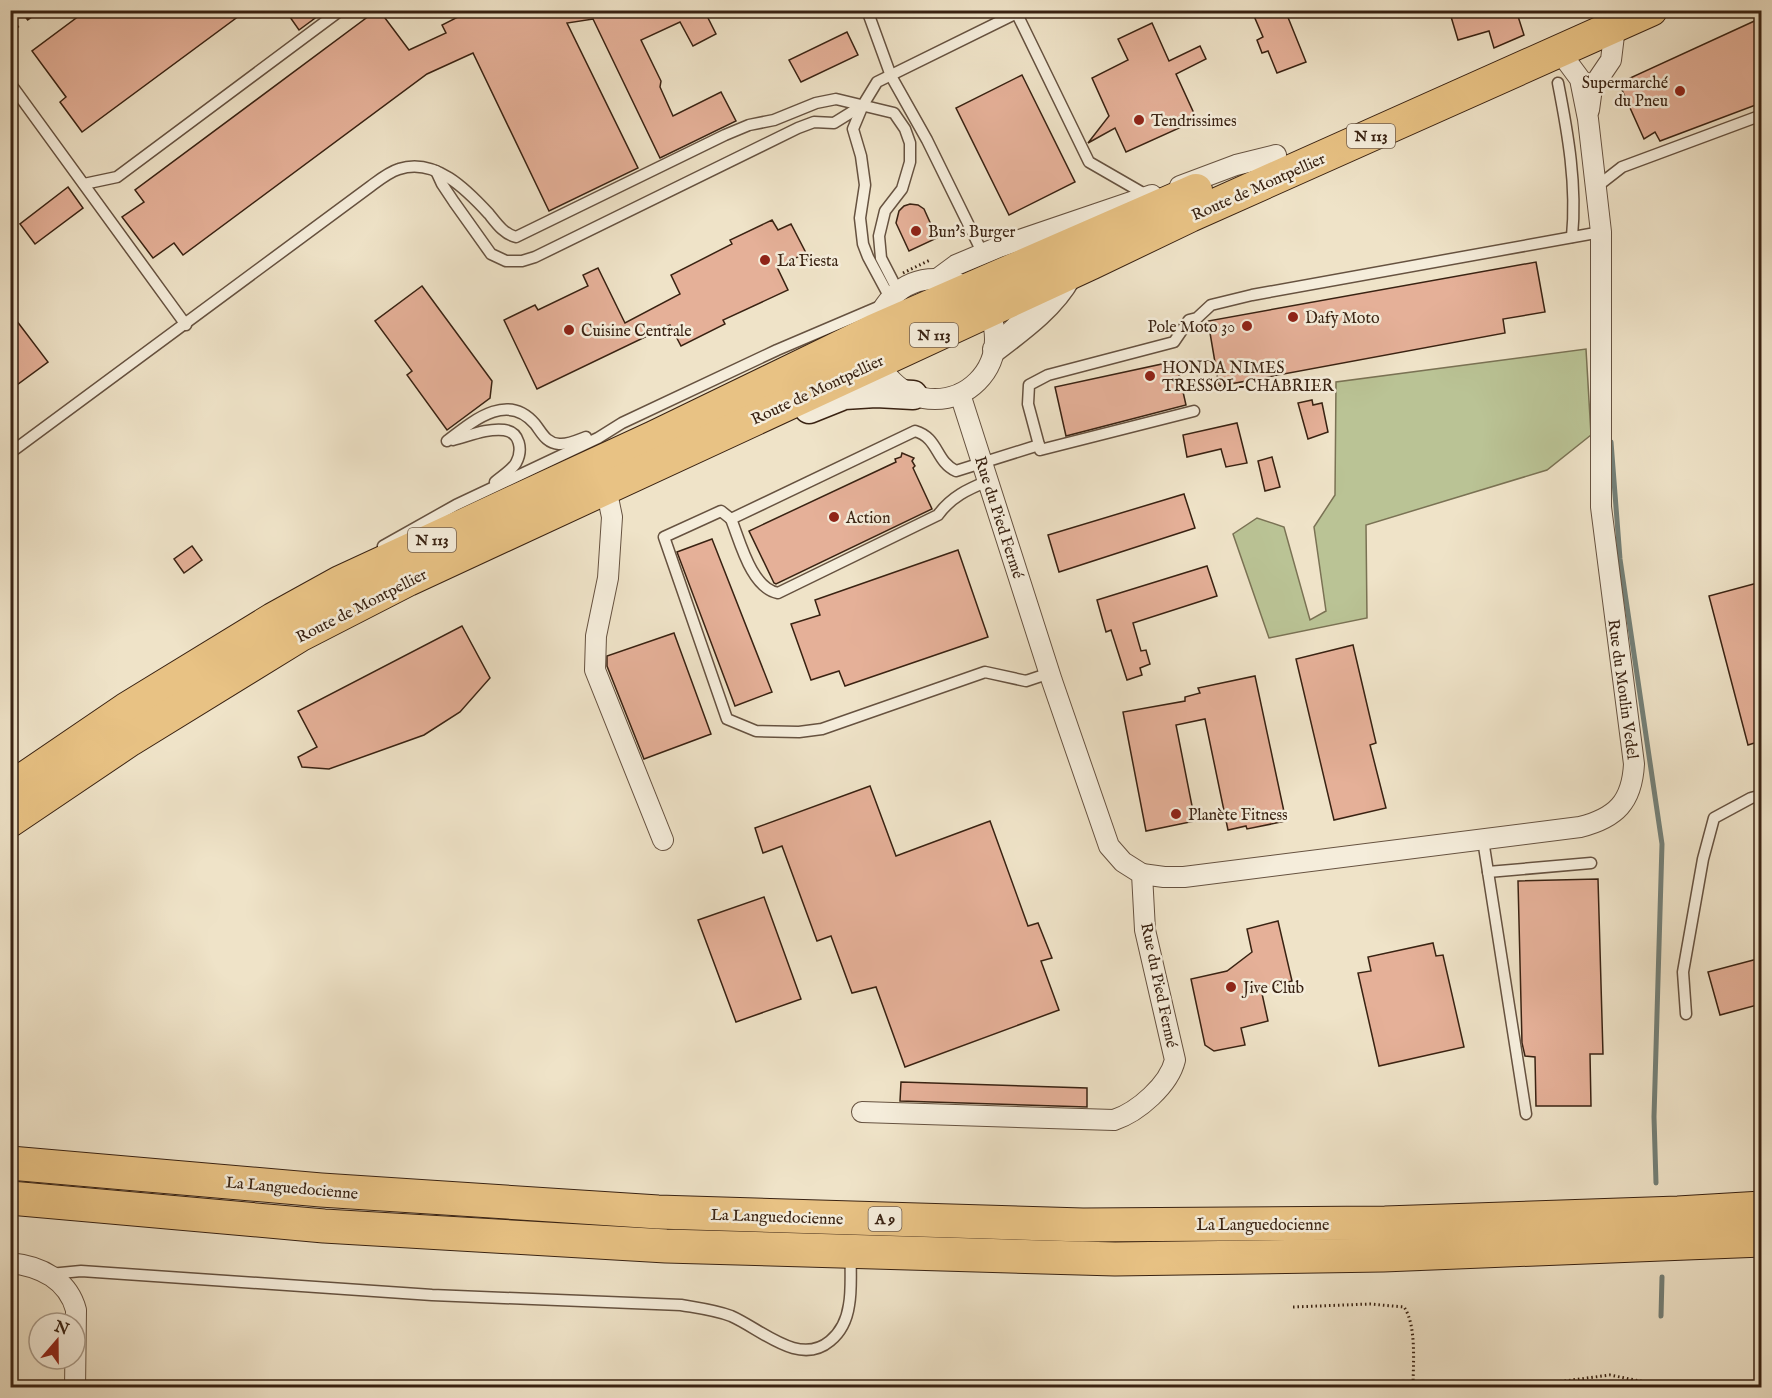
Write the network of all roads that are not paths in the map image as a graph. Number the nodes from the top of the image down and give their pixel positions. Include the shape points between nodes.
1 (341, 10) edge
2 (867, 10) edge
3 (1652, 10) edge
4 (1020, 12) edge
5 (1610, 19) edge
6 (1560, 52) junction
7 (891, 76) junction
8 (10, 83) edge
9 (1558, 83) dead end
10 (863, 105) junction
11 (1761, 115) edge
12 (1588, 118) junction
13 (758, 124) junction
14 (767, 144) junction
15 (1276, 154) junction
16 (436, 171) junction
17 (84, 184) junction
18 (1595, 188) junction
19 (1148, 196) junction
20 (1600, 232) junction
21 (1572, 237) junction
22 (983, 254) junction
23 (1085, 268) junction
24 (937, 279) junction
25 (978, 300) junction
26 (886, 317) junction
27 (186, 325) junction
28 (993, 355) junction
29 (960, 394) junction
30 (913, 395) junction
31 (1194, 411) dead end
32 (622, 423) junction
33 (1039, 445) junction
34 (10, 453) edge
35 (656, 465) junction
36 (985, 471) junction
37 (606, 488) junction
38 (487, 489) junction
39 (731, 519) junction
40 (340, 582) junction
41 (1050, 673) junction
42 (10, 788) edge
43 (1761, 795) edge
44 (10, 820) edge
45 (663, 840) dead end
46 (1483, 840) junction
47 (1591, 863) dead end
48 (1488, 872) junction
49 (1143, 874) junction
50 (1686, 1014) dead end
51 (862, 1112) dead end
52 (1526, 1114) dead end
53 (10, 1163) edge
54 (10, 1198) edge
55 (1761, 1208) edge
56 (1761, 1240) edge
57 (851, 1251) junction
58 (10, 1263) edge
59 (50, 1274) junction
60 (74, 1385) edge

1 - 17 lane via 117,177
2 - 7 lane
3 - 5 main road, Route de Montpellier / N 113
4 - 7 lane
4 - 19 lane via 1089,162
5 - 6 main road, Route de Montpellier / N 113
5 - 12 street, Rue du Moulin Vedel via 1611,60 1592,88
5 - 15 main road, Route de Montpellier / N 113 via 1468,73
6 - 12 street, Rue du Moulin Vedel via 1580,79
6 - 23 main road, Route de Montpellier / N 113 via 1190,216
7 - 10 lane via 877,82
7 - 22 lane
8 - 17 lane
9 - 21 lane via 1569,135
10 - 13 lane via 836,99
10 - 14 lane via 834,123 814,122
10 - 26 lane via 853,129 865,185 860,218 863,244
10 - 26 lane via 894,113 910,143 910,162 902,189 885,211 879,236
11 - 18 lane via 1622,167
12 - 18 street, Rue du Moulin Vedel
13 - 14 lane
13 - 16 lane via 725,135 516,237 504,232 469,191
14 - 16 lane via 522,261 506,261 491,254
15 - 19 street
15 - 25 main road, Route de Montpellier / N 113
16 - 27 lane via 418,166 398,169
17 - 27 lane
18 - 20 street, Rue du Moulin Vedel
19 - 22 street
20 - 21 lane
20 - 46 street, Rue du Moulin Vedel via 1601,507 1634,780 1622,804 1599,822 1580,828
21 - 33 lane via 1210,305 1197,318 1189,320 1174,342 1048,375 1029,385 1028,404
22 - 24 street via 956,265
23 - 25 main road, Route de Montpellier / N 113
23 - 28 street via 1040,303
24 - 25 street via 953,281
24 - 26 street via 917,282
25 - 26 main road, Route de Montpellier / N 113
25 - 28 street via 995,337
26 - 30 street via 892,382
26 - 32 lane via 777,350
26 - 35 main road, Route de Montpellier / N 113
26 - 40 main road, Route de Montpellier / N 113 via 654,437
27 - 34 lane
28 - 29 street via 979,380
29 - 30 street via 937,399
29 - 36 street, Rue du Pied Fermé
30 - 35 street via 844,395 687,463
31 - 33 lane via 1040,450
32 - 38 lane
32 - 38 lane via 557,444 544,438 519,411 501,408 481,417 447,441 492,430 514,434 519,442 516,464
33 - 36 lane
35 - 37 main road, Route de Montpellier / N 113
36 - 39 lane via 956,471 945,465 937,448 923,433 915,431
36 - 39 lane via 973,487 947,502 939,515 778,593 766,589 754,575
36 - 41 street, Rue du Pied Fermé
37 - 44 main road, Route de Montpellier / N 113 via 408,580 299,636 130,740
37 - 45 street via 612,516 595,670
38 - 40 lane via 381,548
39 - 41 lane via 721,511 664,537 727,718 756,731 822,729 985,672 1026,681
40 - 42 main road, Route de Montpellier / N 113 via 126,710
41 - 49 street, Rue du Pied Fermé via 1109,846 1123,862
43 - 50 lane via 1714,818 1683,972
46 - 48 lane
46 - 49 street, Rue du Moulin Vedel via 1184,877
47 - 48 lane
48 - 52 lane
49 - 51 street, Rue du Pied Fermé via 1145,930 1175,1054 1170,1073 1141,1106 1128,1116 1100,1121
53 - 55 highway, La Languedocienne / A 9 via 321,1190 647,1212 1071,1225 1385,1223
54 - 57 highway, La Languedocienne / A 9 via 335,1227 666,1246
56 - 57 highway, La Languedocienne / A 9 via 1395,1255 1115,1259
57 - 59 lane via 849,1306 843,1326 825,1345 812,1351 794,1349 729,1316 681,1305 432,1295 81,1270
58 - 59 street
59 - 60 street via 66,1288 76,1310

